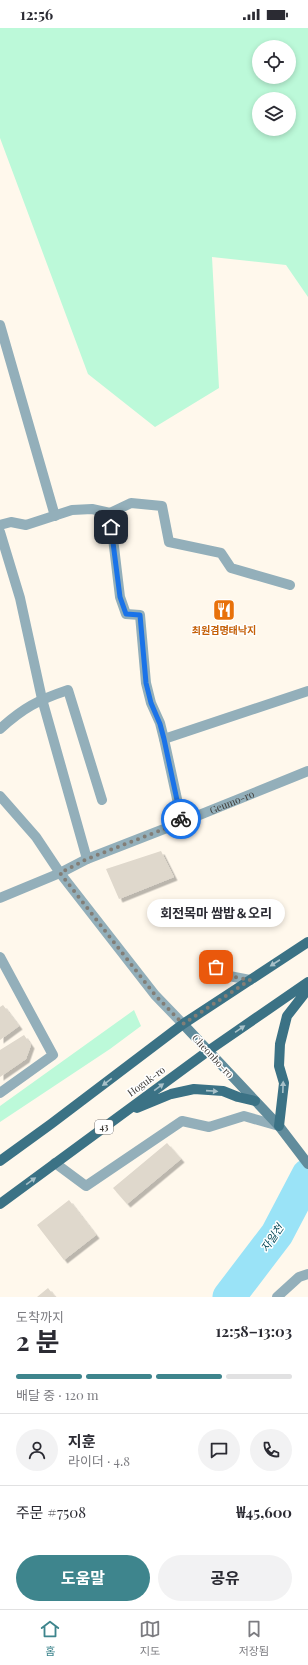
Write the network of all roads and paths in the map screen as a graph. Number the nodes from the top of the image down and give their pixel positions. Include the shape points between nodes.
1 (0, 325) edge
2 (110, 513) junction
3 (55, 516) junction
4 (0, 525) edge
5 (0, 532) edge
6 (290, 585) dead end
7 (308, 691) edge
8 (42, 699) junction
9 (0, 729) edge
10 (164, 739) junction
11 (308, 771) edge
12 (0, 796) edge
13 (102, 800) dead end
14 (182, 822) junction
15 (87, 859) junction
16 (60, 873) junction
17 (0, 898) edge
18 (308, 942) edge
19 (0, 957) edge
20 (208, 958) dead end
21 (250, 980) junction
22 (308, 982) edge
23 (308, 989) edge
24 (183, 1024) junction
25 (208, 1051) junction
26 (0, 1093) edge
27 (255, 1101) junction
28 (122, 1114) junction
29 (279, 1126) junction
30 (0, 1161) edge
31 (55, 1163) junction
32 (308, 1164) edge
33 (0, 1204) edge
34 (308, 1274) edge
35 (277, 1297) edge

1 - 3 street
2 - 3 street via 86,509 72,510
2 - 6 street via 132,503 162,506 169,542 222,554 231,568
2 - 10 street via 120,597 126,614 140,615 146,683
3 - 4 street via 26,525 11,522
5 - 8 street via 20,598
7 - 10 street
8 - 9 street via 18,713
8 - 13 street via 68,690
8 - 15 street
10 - 14 street
11 - 14 street, Geumo-ro
12 - 16 street, Cheonbo-ro via 36,838
14 - 15 street, Geumo-ro
15 - 16 street, Geumo-ro
16 - 17 street, Geumo-ro
16 - 24 street, Cheonbo-ro via 155,995
18 -> 21 main road
19 - 26 street via 53,1055
20 - 21 street via 224,975
21 - 24 main road
25 -> 22 main road, Hoguk-ro / 43
29 -> 23 main road via 284,1083 280,1066 280,1044 288,1016
24 - 25 main road, Cheonbo-ro
24 -> 30 main road
25 - 27 main road, Cheonbo-ro
28 -> 25 main road, Hoguk-ro / 43
28 -> 27 main road via 170,1094 194,1089 223,1091
27 - 29 main road, Cheonbo-ro
28 - 31 main road, Hoguk-ro / 43
29 - 31 street via 244,1116 208,1127 182,1121 86,1186
29 - 32 main road, Cheonbo-ro
33 -> 31 main road, Hoguk-ro / 43
34 - 35 street via 300,1277

